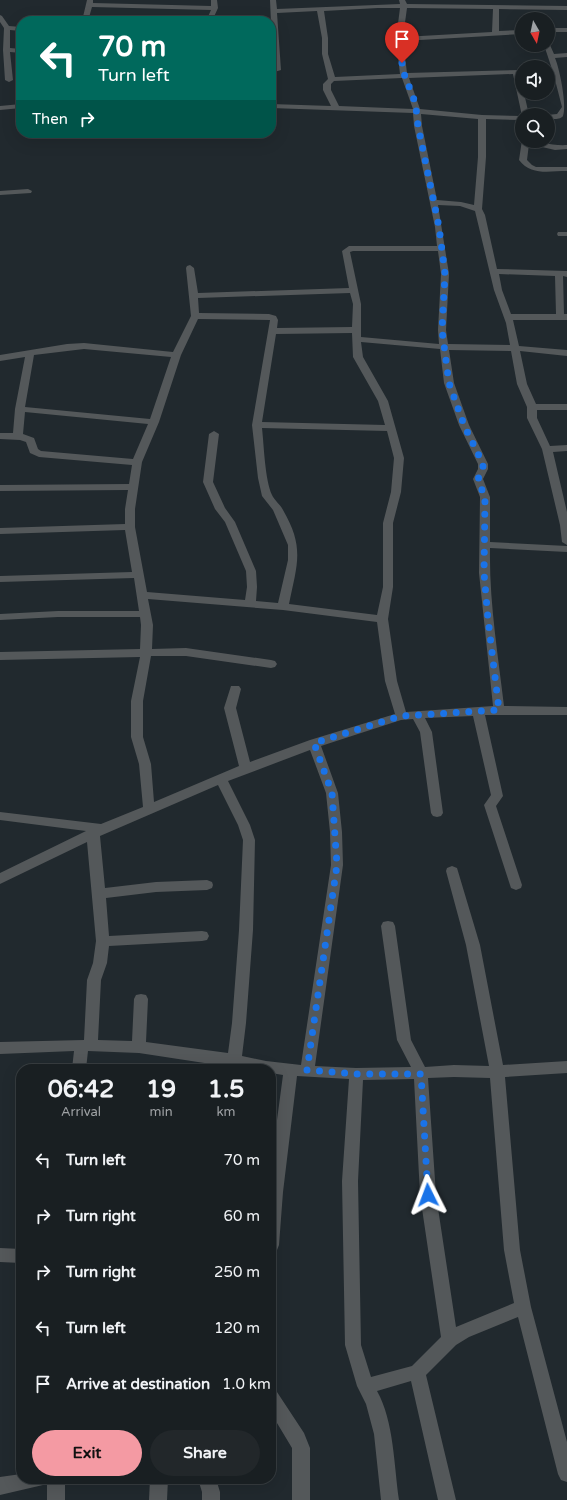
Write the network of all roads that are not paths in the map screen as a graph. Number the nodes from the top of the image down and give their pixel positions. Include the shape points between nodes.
1 (214, 0) edge
2 (273, 0) edge
3 (464, 0) edge
4 (90, 2) edge
5 (150, 3) edge
6 (403, 4) edge
7 (467, 7) junction
8 (215, 8) junction
9 (496, 8) junction
10 (567, 8) edge
11 (320, 9) junction
12 (274, 11) junction
13 (87, 16) edge
14 (211, 16) edge
15 (274, 16) edge
16 (0, 17) edge
17 (7, 28) junction
18 (16, 29) edge
19 (555, 30) edge
20 (567, 30) edge
21 (515, 32) edge
22 (494, 34) junction
23 (399, 39) junction
24 (6, 50) junction
25 (16, 51) edge
26 (550, 52) edge
27 (567, 55) edge
28 (551, 56) junction
29 (276, 57) edge
30 (276, 70) edge
31 (567, 71) edge
32 (515, 72) edge
33 (557, 72) junction
34 (404, 76) junction
35 (332, 79) junction
36 (8, 80) dead end
37 (16, 106) edge
38 (276, 106) edge
39 (0, 108) edge
40 (336, 108) junction
41 (567, 108) edge
42 (417, 111) junction
43 (482, 117) junction
44 (515, 118) edge
45 (563, 118) edge
46 (567, 147) edge
47 (525, 148) edge
48 (555, 148) edge
49 (567, 169) edge
50 (28, 191) dead end
51 (0, 193) edge
52 (434, 202) junction
53 (478, 209) junction
54 (441, 249) junction
55 (190, 268) dead end
56 (493, 271) junction
57 (563, 274) edge
58 (354, 290) junction
59 (194, 296) junction
60 (194, 316) junction
61 (508, 317) junction
62 (564, 317) edge
63 (272, 331) junction
64 (356, 334) junction
65 (444, 347) junction
66 (515, 348) junction
67 (567, 353) edge
68 (30, 354) junction
69 (176, 355) junction
70 (0, 358) edge
71 (532, 407) junction
72 (567, 407) edge
73 (20, 409) junction
74 (154, 422) junction
75 (257, 426) junction
76 (389, 428) junction
77 (214, 434) dead end
78 (0, 436) edge
79 (18, 437) junction
80 (547, 448) junction
81 (567, 448) edge
82 (137, 462) junction
83 (134, 487) junction
84 (0, 488) edge
85 (562, 488) edge
86 (130, 527) junction
87 (0, 531) edge
88 (567, 542) edge
89 (485, 545) junction
90 (567, 549) edge
91 (139, 575) junction
92 (0, 579) edge
93 (141, 595) junction
94 (250, 604) junction
95 (283, 607) junction
96 (145, 614) junction
97 (0, 616) edge
98 (382, 619) junction
99 (146, 653) junction
100 (0, 656) edge
101 (271, 664) dead end
102 (235, 689) dead end
103 (499, 710) junction
104 (567, 711) edge
105 (478, 712) junction
106 (416, 715) junction
107 (401, 716) junction
108 (314, 743) junction
109 (246, 768) junction
110 (221, 779) junction
111 (149, 810) junction
112 (437, 813) dead end
113 (0, 816) edge
114 (98, 831) junction
115 (452, 871) dead end
116 (0, 879) edge
117 (207, 885) dead end
118 (516, 885) dead end
119 (99, 894) junction
120 (388, 926) dead end
121 (202, 936) dead end
122 (104, 941) junction
123 (141, 999) dead end
124 (86, 1045) junction
125 (0, 1048) edge
126 (138, 1048) junction
127 (234, 1060) junction
128 (210, 1063) edge
129 (80, 1064) edge
130 (257, 1064) edge
131 (276, 1067) edge
132 (567, 1067) edge
133 (291, 1070) junction
134 (307, 1070) junction
135 (497, 1072) junction
136 (356, 1074) junction
137 (421, 1074) junction
138 (276, 1184) edge
139 (0, 1255) edge
140 (16, 1256) edge
141 (523, 1307) junction
142 (450, 1340) junction
143 (417, 1372) junction
144 (365, 1386) junction
145 (276, 1406) edge
146 (567, 1474) edge
147 (16, 1483) edge
148 (56, 1484) edge
149 (159, 1484) edge
150 (209, 1484) edge
151 (0, 1486) edge
152 (56, 1500) edge
153 (158, 1500) edge
154 (211, 1500) edge
155 (301, 1500) edge
156 (390, 1500) edge
157 (447, 1500) edge

1 - 8 street
2 - 12 street
3 - 7 street
4 - 5 street
4 - 13 street
5 - 8 street
6 - 7 street
6 - 11 street
6 - 23 street
7 - 9 street
8 - 14 street
9 - 10 street
9 - 22 street
11 - 12 street
11 - 35 street via 325,54
12 - 15 street
16 - 17 street
17 - 18 street
17 - 24 street
19 - 20 street
21 - 22 street
22 - 23 street
23 - 34 street
24 - 25 street
24 - 36 street
26 - 28 street
27 - 28 street
28 - 33 street
29 - 30 street
31 - 33 street
32 - 34 street
33 - 41 street
34 - 35 street
34 - 42 street
35 - 40 street via 327,84 327,90
37 - 39 street
38 - 40 street
40 - 42 street
41 - 45 street via 564,109
42 - 43 street
42 - 52 street
43 - 44 street
43 - 53 street
46 - 48 street
47 - 49 street via 523,160 529,167
50 - 51 street
52 - 53 street via 461,204
52 - 54 street
53 - 56 street
54 - 58 street via 348,249 346,251
54 - 65 street via 446,280 442,330
55 - 59 street
56 - 57 street
56 - 61 street
57 - 62 street
58 - 59 street
58 - 64 street via 357,304
59 - 60 street
60 - 63 street via 269,317 274,320
60 - 69 street
61 - 62 street
61 - 66 street
63 - 64 street
63 - 75 street
64 - 65 street
64 - 76 street via 358,357 380,395
65 - 66 street
65 - 89 street via 451,390 483,464 478,479 485,498
66 - 67 street
66 - 71 street via 522,384
68 - 69 street via 84,346
68 - 70 street
68 - 73 street
69 - 74 street
71 - 72 street
71 - 80 street via 532,418
73 - 74 street
73 - 79 street
74 - 82 street
75 - 76 street
75 - 95 street via 267,496 278,509 293,545 293,560
76 - 98 street via 399,458 396,492 388,523 388,587
77 - 94 street via 208,482 220,509 230,522 251,570
78 - 79 street
79 - 82 street via 30,440 33,451 39,454
80 - 81 street
80 - 85 street
82 - 83 street
83 - 84 street
83 - 86 street
85 - 88 street
86 - 87 street
86 - 91 street
89 - 90 street
89 - 103 street via 484,573
91 - 92 street
91 - 93 street
93 - 94 street
93 - 96 street
94 - 95 street
95 - 98 street
96 - 97 street
96 - 99 street
98 - 107 street via 392,681
99 - 100 street
99 - 101 street via 186,652
99 - 111 street via 137,701 137,736 144,764
102 - 109 street via 230,708
103 - 104 street
103 - 105 street
105 - 106 street
105 - 118 street via 497,796 490,805
106 - 107 street
106 - 112 street via 424,724 426,732
107 - 108 street
108 - 109 street
108 - 134 street via 332,793 337,865
109 - 110 street
110 - 111 street
110 - 127 street via 249,840 246,930
111 - 114 street
113 - 114 street
114 - 116 street
114 - 119 street
115 - 135 street via 473,945
117 - 119 street via 156,887
119 - 122 street
120 - 137 street via 404,1040
121 - 122 street
122 - 124 street via 94,980
123 - 126 street
124 - 125 street
124 - 126 street
124 - 129 street
126 - 128 street
127 - 128 street via 222,1058
127 - 130 street
131 - 133 street
132 - 135 street
133 - 134 street
133 - 138 street
134 - 136 street
135 - 137 street via 454,1071
135 - 141 street via 512,1250
136 - 137 street
136 - 144 street via 350,1181 353,1344
137 - 142 street via 428,1195
139 - 140 street
141 - 142 street
141 - 146 street
142 - 143 street
143 - 144 street
143 - 157 street
144 - 156 street via 374,1402 382,1434
145 - 155 street via 301,1448
147 - 151 street
148 - 152 street
149 - 153 street
150 - 154 street

